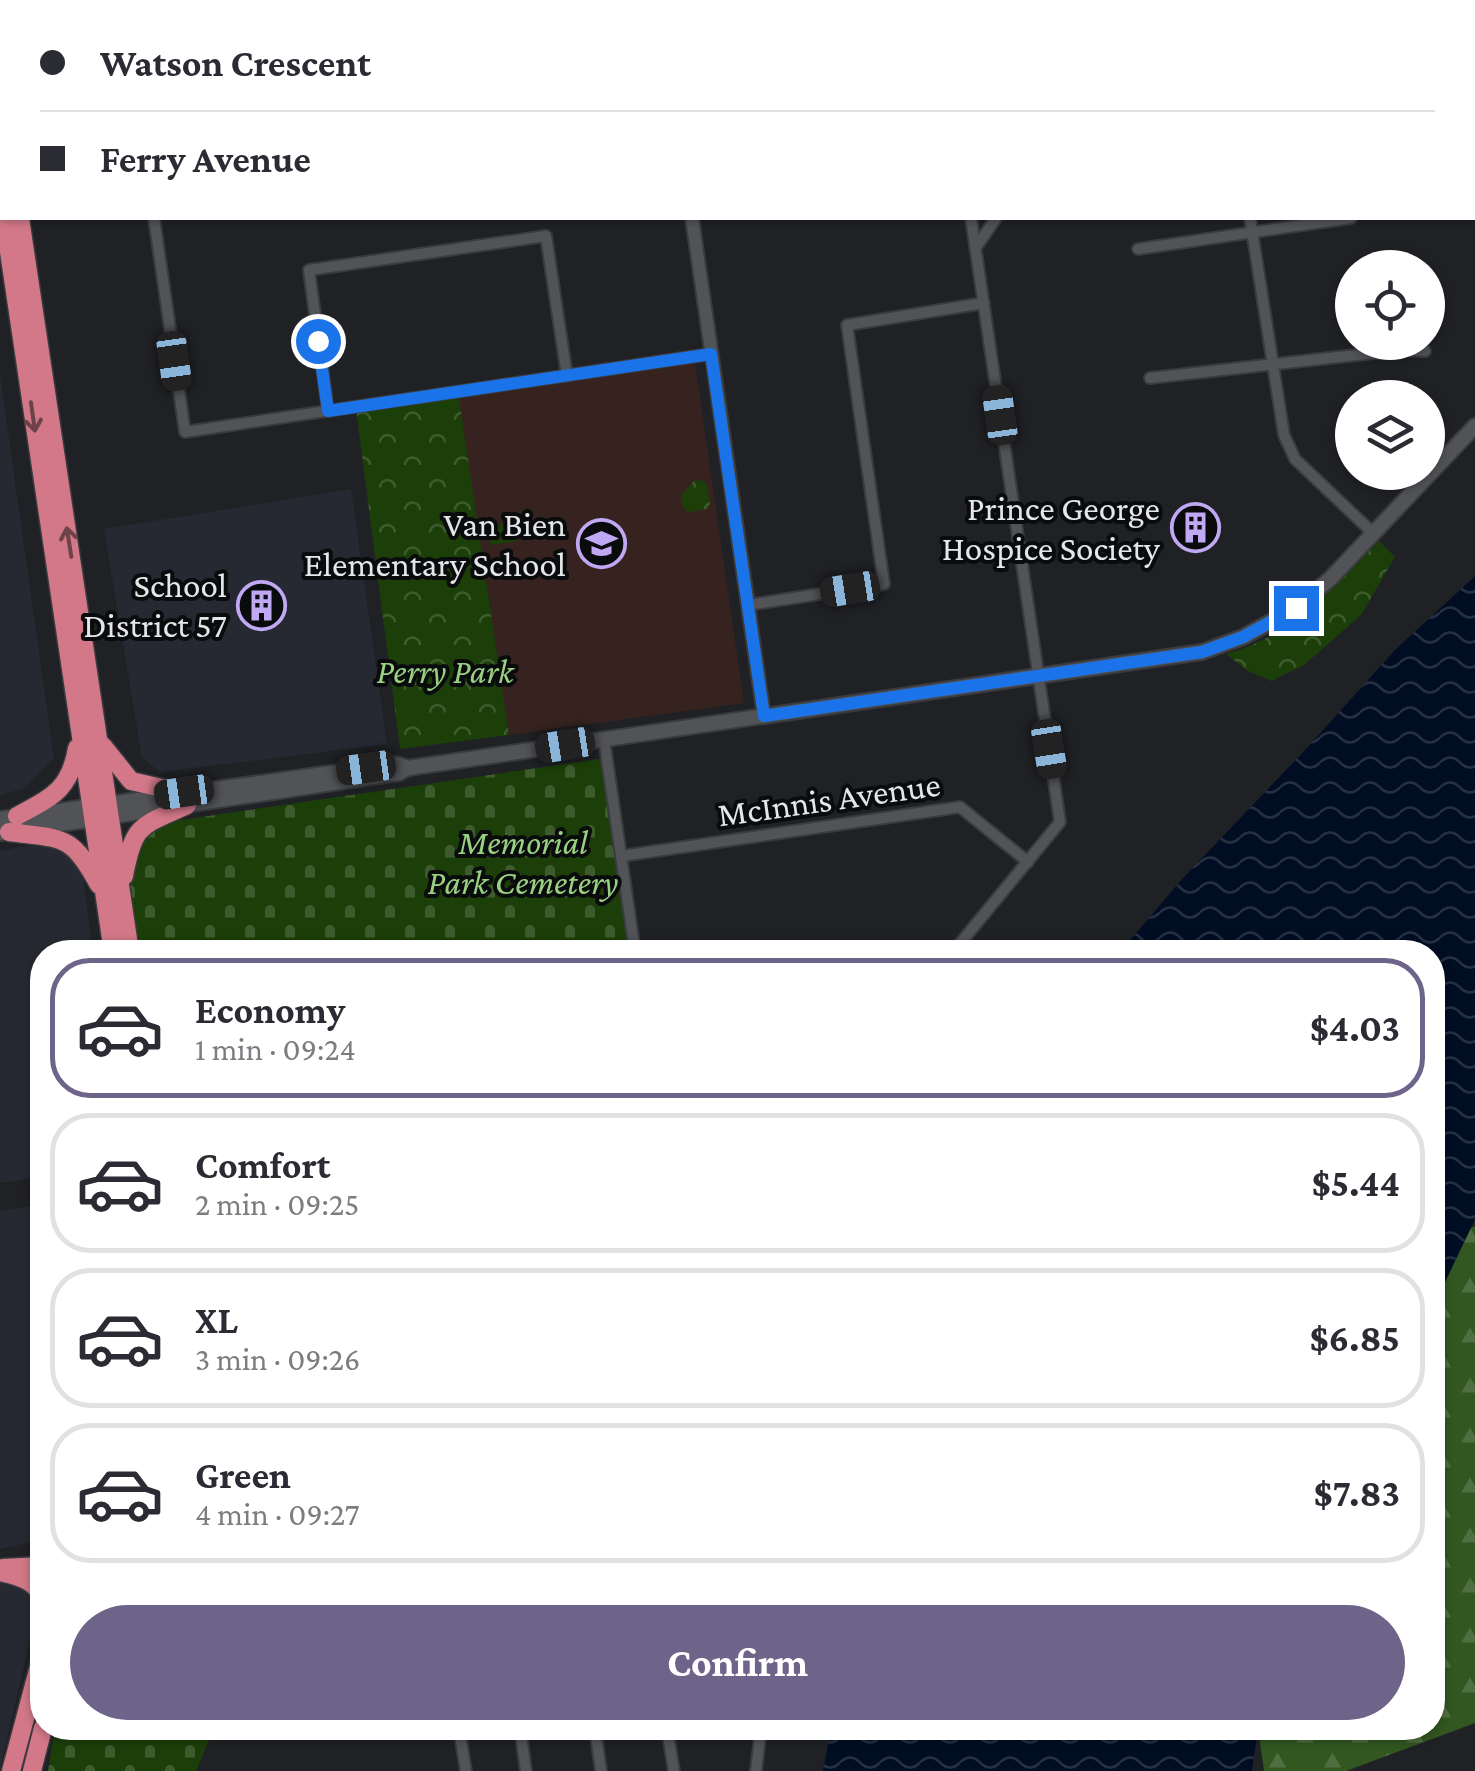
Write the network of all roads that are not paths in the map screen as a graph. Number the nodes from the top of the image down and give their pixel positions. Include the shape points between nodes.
1 (20, 220) edge
2 (154, 220) edge
3 (692, 220) edge
4 (972, 220) edge
5 (995, 220) edge
6 (1250, 220) edge
7 (1338, 220) edge
8 (1252, 233) junction
9 (4, 243) edge
10 (976, 247) junction
11 (1138, 249) dead end
12 (0, 282) edge
13 (31, 294) junction
14 (984, 303) junction
15 (19, 320) junction
16 (711, 354) junction
17 (1335, 358) edge
18 (1274, 366) junction
19 (567, 376) junction
20 (1150, 378) dead end
21 (328, 411) junction
22 (1475, 426) edge
23 (1373, 533) junction
24 (748, 605) junction
25 (1037, 676) junction
26 (764, 716) junction
27 (79, 733) junction
28 (604, 739) junction
29 (100, 742) junction
30 (186, 799) junction
31 (101, 811) junction
32 (6, 825) edge
33 (621, 856) junction
34 (1028, 862) junction
35 (113, 894) junction
36 (113, 940) edge
37 (126, 940) edge
38 (632, 940) edge
39 (963, 940) edge
40 (30, 1561) edge
41 (22, 1565) junction
42 (30, 1565) edge
43 (0, 1570) edge
44 (30, 1583) edge
45 (30, 1698) edge
46 (40, 1740) edge
47 (461, 1740) edge
48 (522, 1740) edge
49 (597, 1740) edge
50 (669, 1740) edge
51 (760, 1740) edge
52 (10, 1771) edge
53 (32, 1771) edge
54 (466, 1771) edge
55 (526, 1771) edge
56 (602, 1771) edge
57 (674, 1771) edge
58 (756, 1771) edge

1 - 13 highway
2 - 21 street via 185,432
3 - 16 street
4 - 10 street
5 - 10 street
6 - 8 street
7 - 8 street
8 - 11 street
8 - 18 street
9 - 13 highway via 17,252
9 - 15 highway
10 - 14 street
12 - 15 highway
29 -> 13 highway
14 - 24 street via 847,325 884,584
14 - 25 street
15 -> 27 highway
16 - 19 street
16 - 24 street
17 - 18 street
18 - 20 street
18 - 23 street via 1284,435 1295,459
19 - 21 street
19 - 21 street via 546,236 310,270
22 - 23 main road
23 - 25 main road via 1296,608 1243,637 1202,652
24 - 26 street
25 - 26 main road
25 - 34 street via 1060,822
26 - 28 main road
27 - 31 highway
27 - 32 highway via 65,785
28 - 30 main road
28 - 33 street
29 - 30 highway via 131,780
29 - 31 highway
30 - 31 main road
30 - 35 highway via 134,835
31 - 32 main road
31 - 35 highway
32 - 35 highway via 61,838 81,852
33 - 34 street, McInnis Avenue via 960,807
33 - 38 street
34 - 39 street
35 - 36 highway
35 - 37 highway
40 - 41 highway
41 - 42 highway
41 - 43 highway
43 - 44 highway
45 - 52 highway
46 - 53 highway
47 - 54 street
48 - 55 street
49 - 56 street
50 - 57 street
51 - 58 street

